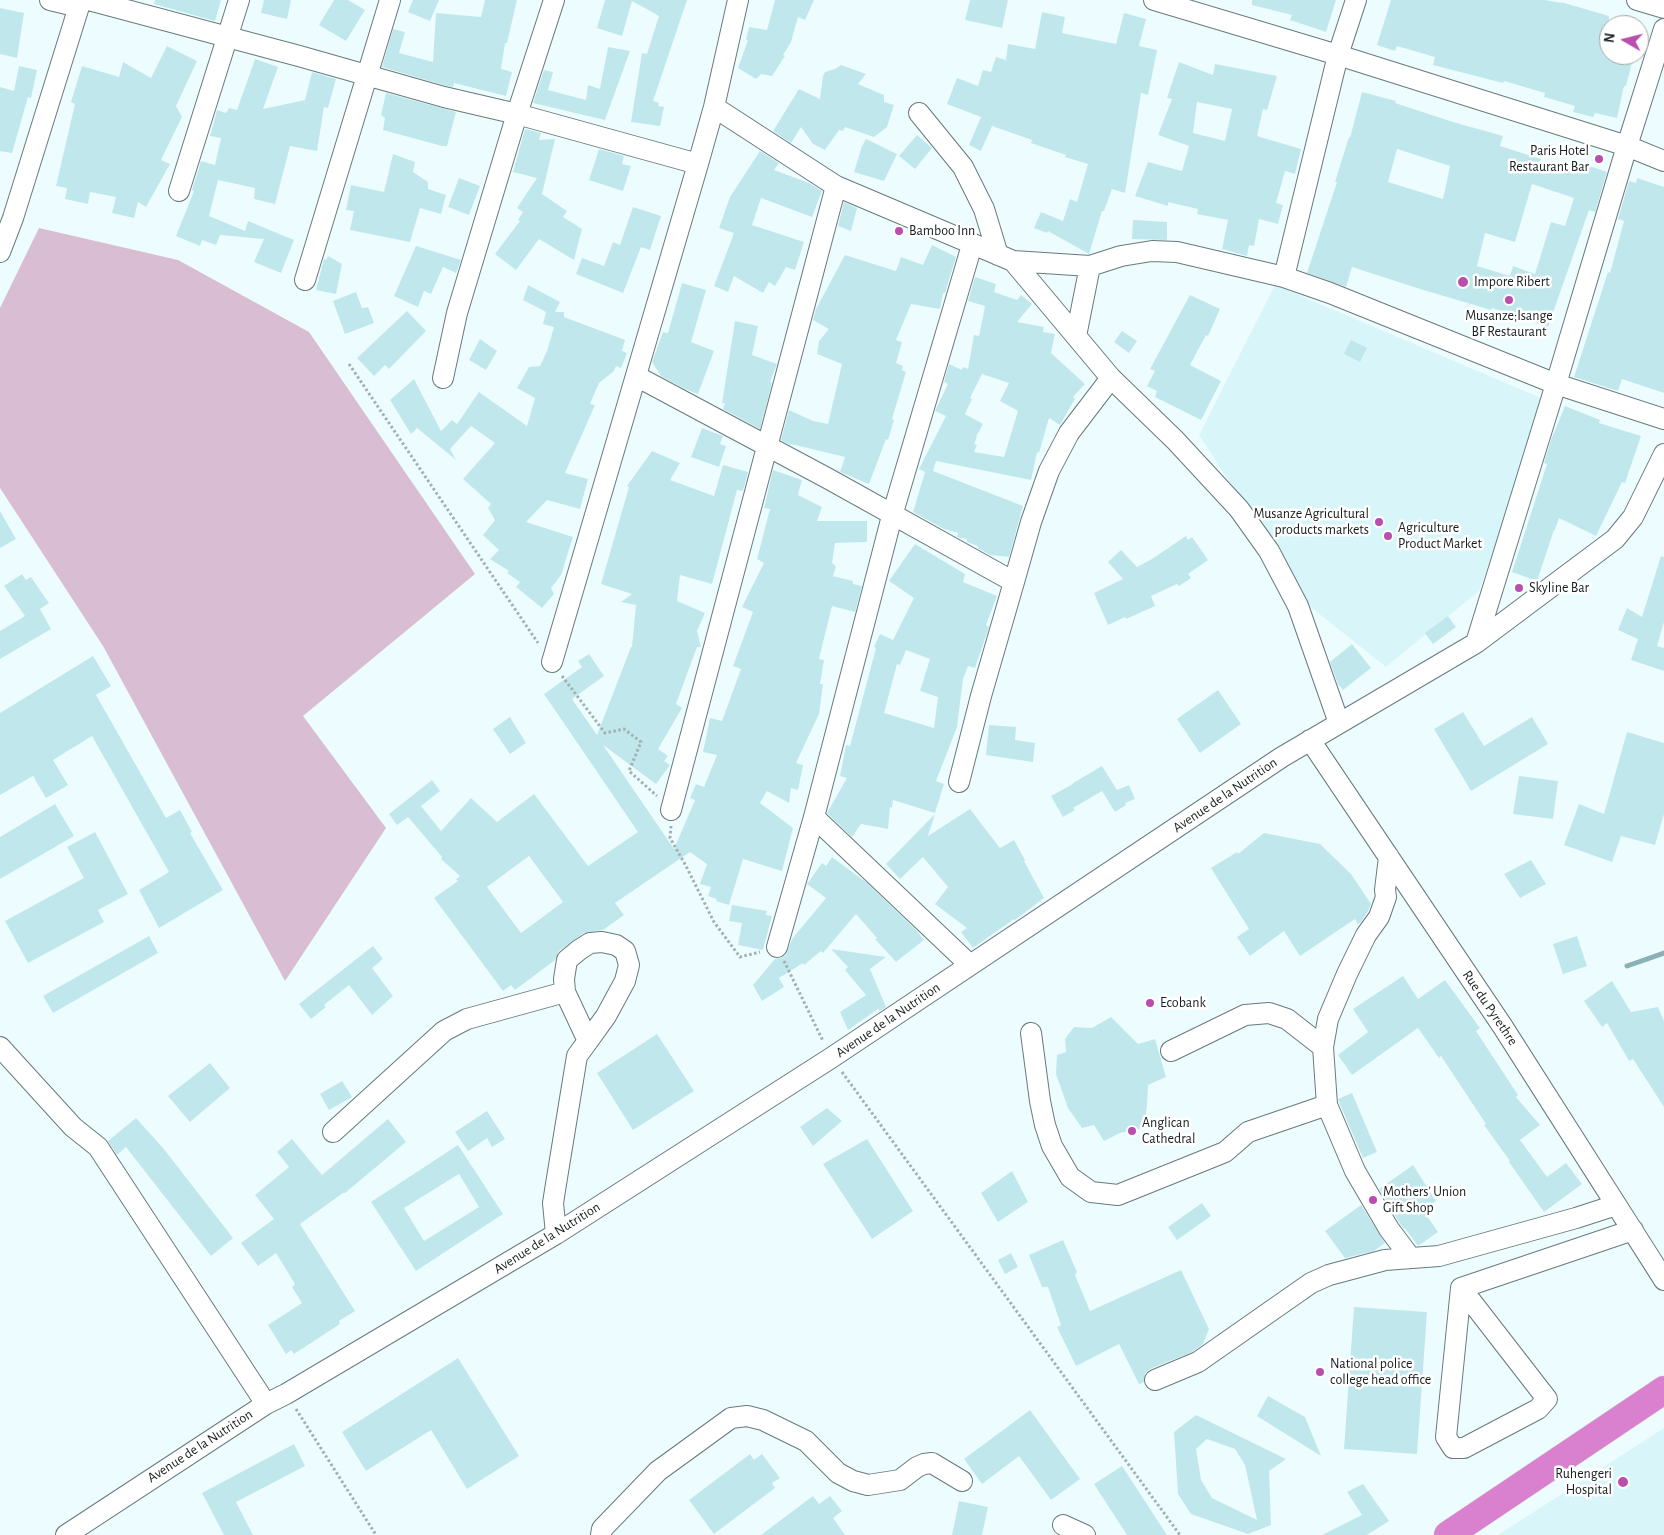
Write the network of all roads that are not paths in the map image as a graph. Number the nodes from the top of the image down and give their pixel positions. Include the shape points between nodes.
1 (50, 0) edge
2 (239, 0) edge
3 (390, 0) edge
4 (554, 0) edge
5 (738, 0) edge
6 (1154, 0) edge
7 (1356, 0) edge
8 (1637, 0) edge
9 (83, 2) edge
10 (1664, 8) edge
11 (1664, 29) edge
12 (228, 37) junction
13 (1338, 55) junction
14 (368, 76) junction
15 (714, 107) junction
16 (919, 113) dead end
17 (517, 114) junction
18 (1627, 146) junction
19 (1664, 161) edge
20 (698, 164) junction
21 (836, 186) junction
22 (179, 191) dead end
23 (972, 245) junction
24 (0, 252) edge
25 (1005, 258) junction
26 (1090, 266) junction
27 (1284, 277) junction
28 (305, 280) dead end
29 (1076, 336) junction
30 (636, 376) junction
31 (443, 378) dead end
32 (1111, 378) junction
33 (1556, 384) junction
34 (1664, 420) edge
35 (767, 447) junction
36 (1664, 454) edge
37 (892, 516) junction
38 (1014, 582) junction
39 (1476, 643) junction
40 (552, 662) road end
41 (1339, 724) junction
42 (1310, 740) junction
43 (959, 782) dead end
44 (671, 810) road end
45 (814, 817) junction
46 (1389, 857) junction
47 (777, 947) road end
48 (970, 965) junction
49 (565, 992) junction
50 (1031, 1033) dead end
51 (588, 1041) junction
52 (0, 1047) edge
53 (1323, 1047) junction
54 (1171, 1051) dead end
55 (1327, 1105) junction
56 (333, 1132) dead end
57 (1616, 1205) junction
58 (1633, 1230) junction
59 (556, 1234) junction
60 (1410, 1257) junction
61 (1664, 1280) edge
62 (1461, 1288) junction
63 (1155, 1380) dead end
64 (1664, 1390) edge
65 (266, 1404) junction
66 (962, 1480) dead end
67 (1064, 1525) dead end
68 (66, 1535) edge
69 (601, 1535) edge
70 (1085, 1535) edge
71 (1448, 1535) edge

1 - 9 street
2 - 12 street
3 - 14 street
4 - 17 street
5 - 15 street
6 - 13 street
7 - 13 street
8 - 10 street
9 - 12 street
9 - 24 street
11 - 18 street
12 - 14 street
12 - 22 street
13 - 18 street
13 - 27 street
14 - 17 street
14 - 28 street
15 - 20 street
15 - 21 street
16 - 25 street via 963,168
17 - 20 street
17 - 31 street via 457,313
18 - 19 street
18 - 33 street
20 - 30 street
21 - 23 street
21 - 35 street
23 - 25 street
23 - 37 street
25 - 26 street
25 - 29 street
26 - 27 street via 1152,251 1177,252
26 - 29 street
27 - 33 street
29 - 32 street
30 - 35 street
30 - 40 street
32 - 38 street via 1069,433 1049,471
32 - 41 street via 1175,440 1232,502 1269,551 1298,606
33 - 34 street
33 - 39 street
35 - 37 street
35 - 44 street
36 - 39 street, Avenue de la Nutrition via 1633,517 1614,539
37 - 38 street
37 - 45 street
38 - 43 street
39 - 41 street, Avenue de la Nutrition
41 - 42 street, Avenue de la Nutrition
42 - 46 street, Rue du Pyrethre
42 - 48 street, Avenue de la Nutrition
45 - 47 street
45 - 48 street
46 - 53 street via 1386,897 1328,1019
46 - 57 street, Rue du Pyrethre
48 - 59 street, Avenue de la Nutrition
49 - 51 street
49 - 51 street via 567,960 578,950 590,943 602,942 625,951 629,964 625,981
49 - 56 street via 467,1019 444,1031
50 - 55 street via 1040,1101 1052,1146 1070,1177 1091,1192 1118,1195 1225,1152 1248,1132
51 - 59 street via 577,1056 556,1184
52 - 65 street via 73,1127 98,1147
53 - 54 street via 1287,1019 1268,1013 1245,1015
53 - 55 street
55 - 60 street via 1355,1171 1384,1221
57 - 58 street, Rue du Pyrethre
57 - 60 street via 1439,1256
58 - 61 street, Rue du Pyrethre
58 - 62 street
59 - 65 street, Avenue de la Nutrition
60 - 63 street via 1385,1260 1311,1283 1198,1362
62 - 62 street via 1546,1400 1538,1409 1464,1448 1453,1448 1446,1437
64 - 71 highway
65 - 68 street, Avenue de la Nutrition
66 - 69 street via 932,1463 917,1467 900,1480 868,1485 853,1481 838,1472 806,1441 763,1420 748,1416 731,1418 658,1471 602,1529
67 - 70 street

